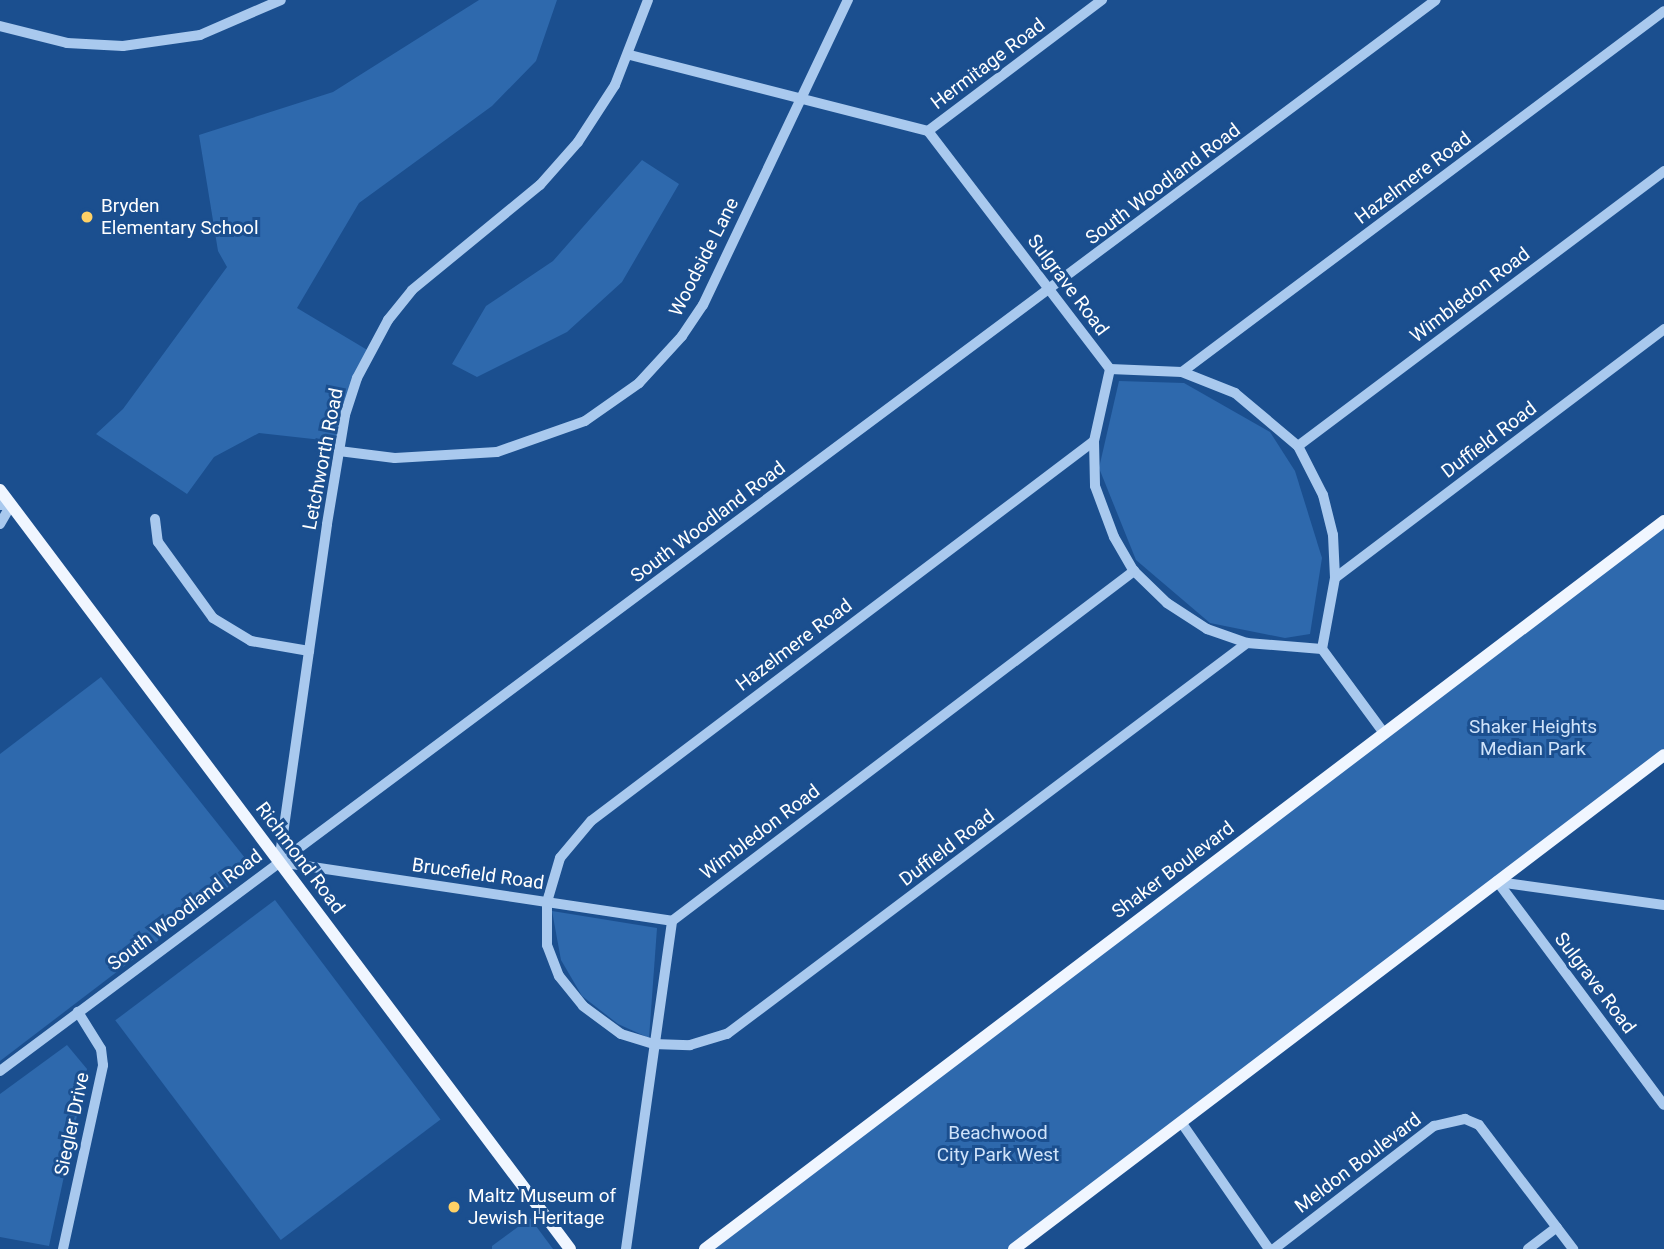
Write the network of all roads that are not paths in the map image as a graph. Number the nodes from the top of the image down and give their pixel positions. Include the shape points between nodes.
1 (281, 0) edge
2 (648, 0) edge
3 (848, 0) edge
4 (1102, 0) edge
5 (1436, 0) edge
6 (1664, 11) edge
7 (0, 26) edge
8 (630, 55) junction
9 (801, 98) junction
10 (928, 131) junction
11 (1664, 171) edge
12 (1051, 291) junction
13 (1664, 329) edge
14 (1110, 369) junction
15 (1182, 372) junction
16 (1094, 441) junction
17 (1298, 446) junction
18 (339, 451) junction
19 (0, 490) edge
20 (6, 505) edge
21 (155, 519) dead end
22 (1664, 521) edge
23 (0, 524) edge
24 (1134, 571) junction
25 (1335, 578) junction
26 (1247, 643) junction
27 (1322, 649) junction
28 (309, 650) junction
29 (1384, 733) junction
30 (1664, 755) edge
31 (279, 862) junction
32 (1497, 881) junction
33 (547, 902) junction
34 (1664, 905) edge
35 (672, 920) junction
36 (78, 1012) junction
37 (653, 1044) junction
38 (0, 1070) edge
39 (1664, 1105) edge
40 (1181, 1122) junction
41 (1557, 1227) junction
42 (63, 1249) edge
43 (570, 1249) edge
44 (626, 1249) edge
45 (705, 1249) edge
46 (1014, 1249) edge
47 (1272, 1249) edge
48 (1528, 1249) edge
49 (1573, 1249) edge

1 - 7 street via 200,35 136,45 67,43
2 - 8 street, Letchworth Road
3 - 9 street, Woodside Lane
4 - 10 street, Hermitage Road
5 - 12 street, South Woodland Road
6 - 15 street, Hazelmere Road
8 - 9 street
8 - 18 street, Letchworth Road via 598,113 560,163 516,205 438,264 388,320 357,378
9 - 10 street
9 - 18 street, Woodside Lane via 703,305 662,361 613,404 557,434 497,452 395,458
10 - 12 street, Sulgrave Road
11 - 17 street, Wimbledon Road
12 - 14 street, Sulgrave Road
12 - 31 street, South Woodland Road
13 - 25 street, Duffield Road
14 - 15 street
14 - 16 street
15 - 17 street via 1235,393
16 - 24 street via 1095,486 1114,537
16 - 33 street, Hazelmere Road via 591,821 560,858
17 - 25 street via 1323,495 1333,535
18 - 28 street, Letchworth Road
19 - 20 main road, Richmond Road
20 - 23 street
20 - 31 main road, Richmond Road
21 - 28 street via 158,542 213,618 251,641
22 - 29 main road, Shaker Boulevard
24 - 26 street via 1167,603 1207,629
24 - 35 street, Wimbledon Road
25 - 27 street
26 - 27 street
26 - 37 street, Duffield Road via 753,1017 707,1042
27 - 29 street
28 - 31 street, Letchworth Road
29 - 45 main road, Shaker Boulevard
30 - 32 main road
31 - 33 street, Brucefield Road
31 - 36 street, South Woodland Road
31 - 43 main road, Richmond Road
32 - 34 street
32 - 39 street, Sulgrave Road
32 - 40 main road
33 - 35 street, Brucefield Road
33 - 37 street, Hazelmere Road via 547,945 559,976 604,1024
35 - 37 street
36 - 38 street, South Woodland Road
36 - 42 street, Siegler Drive via 101,1049 103,1065
37 - 44 street
40 - 46 main road
40 - 47 street
41 - 47 street, Meldon Boulevard via 1479,1125 1465,1119 1448,1120
41 - 48 street
41 - 49 street, Meldon Boulevard

